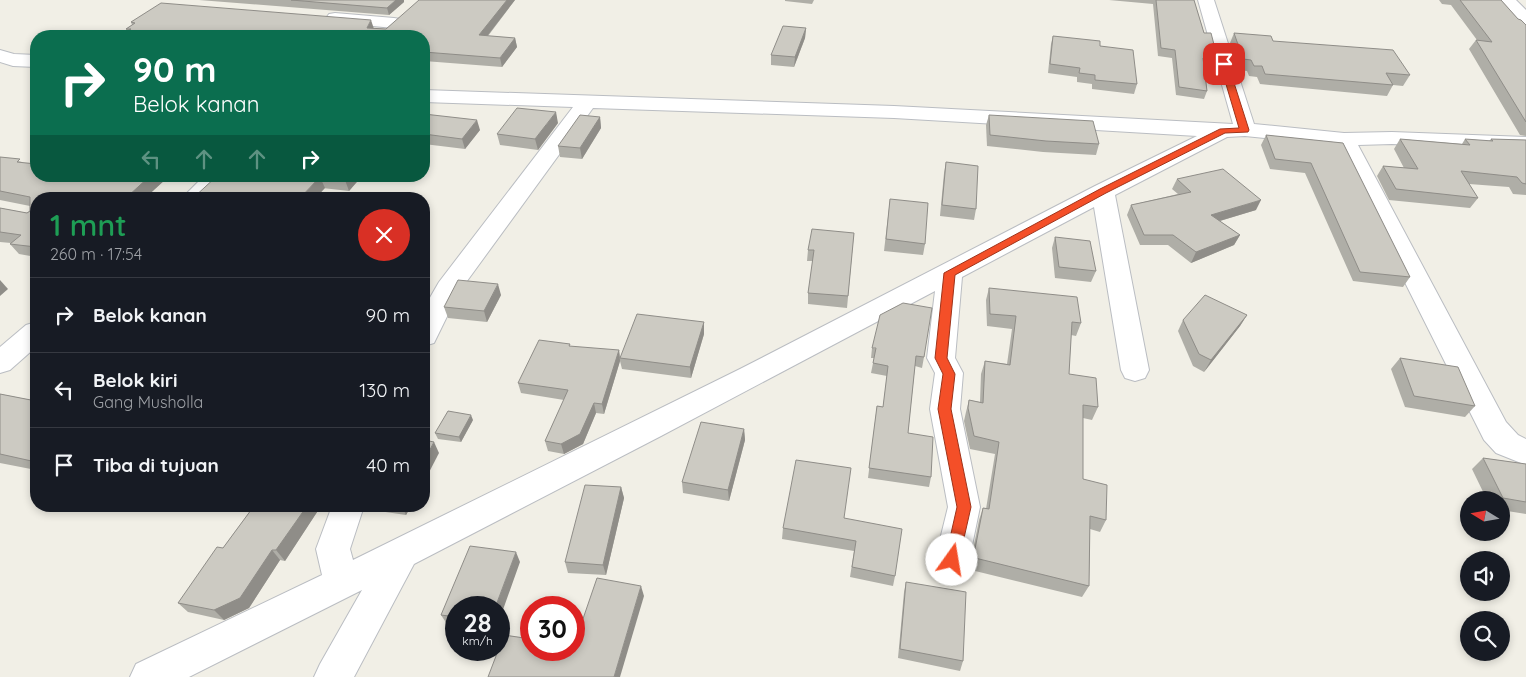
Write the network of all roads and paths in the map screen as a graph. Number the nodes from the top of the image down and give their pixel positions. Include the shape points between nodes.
1 (1206, 0) edge
2 (1506, 0) edge
3 (317, 17) edge
4 (1526, 20) edge
5 (386, 30) edge
6 (0, 56) edge
7 (30, 61) edge
8 (430, 96) edge
9 (587, 102) junction
10 (1234, 130) junction
11 (1344, 139) junction
12 (1526, 143) edge
13 (211, 182) edge
14 (1103, 191) junction
15 (200, 192) edge
16 (950, 273) junction
17 (430, 320) edge
18 (1135, 370) dead end
19 (1526, 452) edge
20 (346, 512) edge
21 (401, 555) junction
22 (952, 560) dead end
23 (341, 584) junction
24 (149, 677) edge
25 (333, 677) edge

1 - 10 street
2 - 4 street
3 - 5 street via 401,17
6 - 7 street
8 - 9 street
9 - 10 street via 894,112
9 - 17 street via 448,288
10 - 11 street
10 - 14 street
11 - 12 street
11 - 19 street via 1491,424 1508,444
13 - 15 street
14 - 16 street
14 - 18 street
16 - 21 street
16 - 22 street via 941,358 949,374 945,409 964,507
20 - 23 street via 333,549
21 - 23 street
21 - 25 street
23 - 24 street

